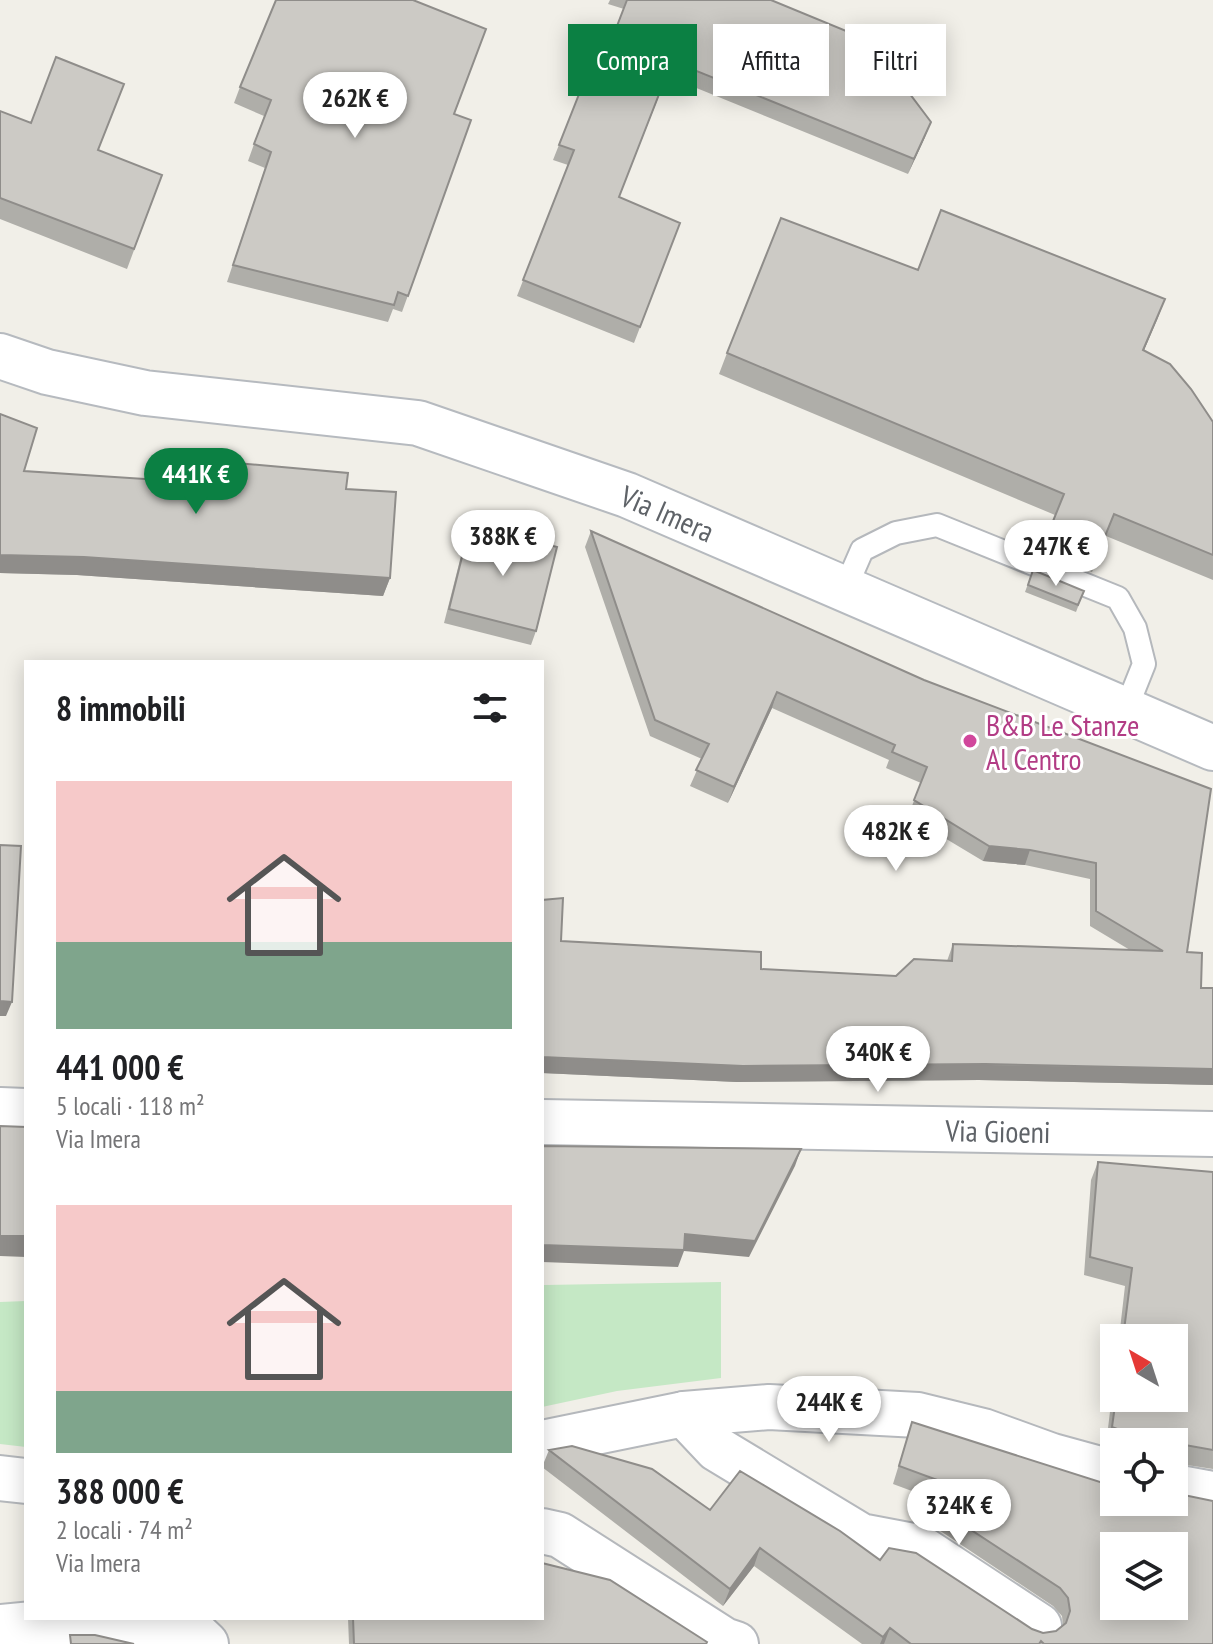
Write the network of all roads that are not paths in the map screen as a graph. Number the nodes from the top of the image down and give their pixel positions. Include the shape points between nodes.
1 (0, 356) edge
2 (845, 589) junction
3 (1126, 709) junction
4 (1213, 748) edge
5 (0, 1110) edge
6 (24, 1111) edge
7 (544, 1122) edge
8 (1213, 1134) edge
9 (684, 1414) junction
10 (544, 1443) edge
11 (1100, 1469) edge
12 (0, 1478) edge
13 (24, 1481) edge
14 (1188, 1490) edge
15 (1213, 1494) edge
16 (544, 1531) edge
17 (1039, 1626) dead end
18 (0, 1627) edge
19 (206, 1644) edge
20 (736, 1644) edge

1 - 2 street, Via Imera via 145,393 418,423 627,495
2 - 3 street, Via Imera
2 - 3 lane via 862,550 896,533 937,525 1118,598 1135,628 1144,664
3 - 4 street, Via Imera
5 - 6 street
7 - 8 street, Via Gioeni
9 - 10 street
9 - 11 street via 769,1407 918,1415
9 - 17 street via 717,1449 861,1536 919,1547
12 - 13 street
14 - 15 street
16 - 20 street via 560,1535
18 - 19 street via 185,1624

